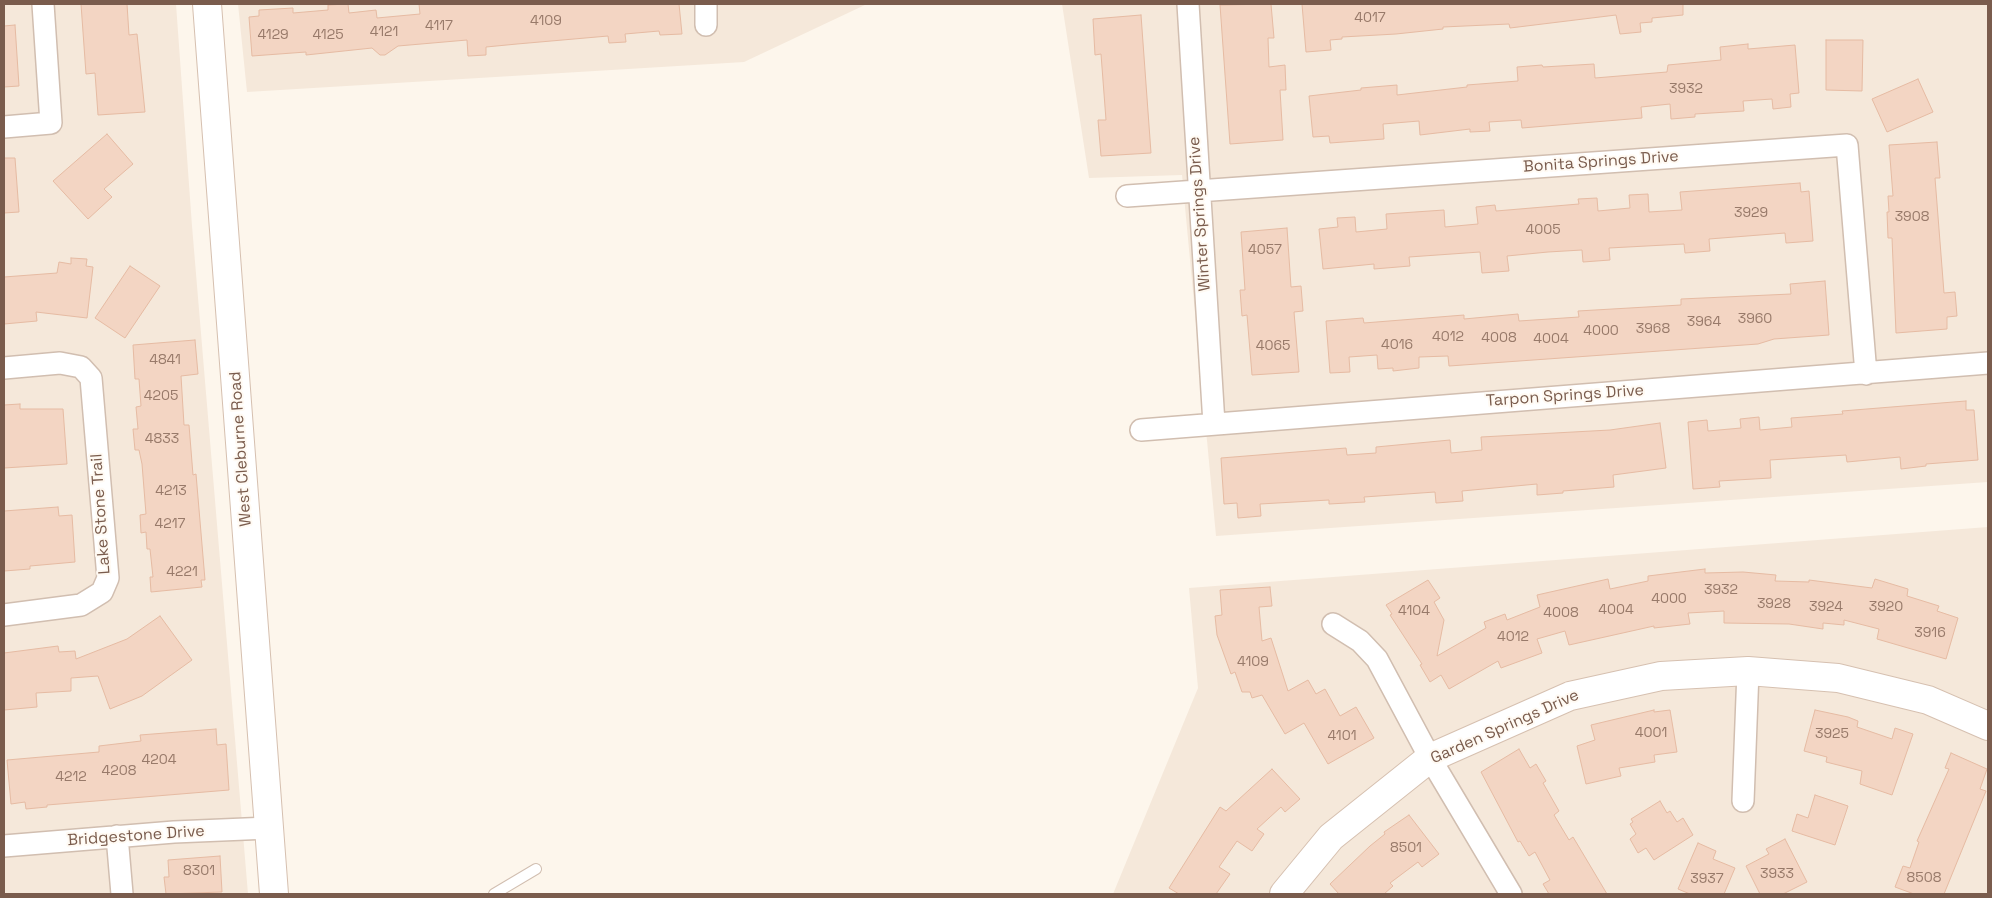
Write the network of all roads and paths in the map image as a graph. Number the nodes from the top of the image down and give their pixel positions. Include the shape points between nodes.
1 (43, 4) edge
2 (207, 4) edge
3 (706, 4) edge
4 (1188, 4) edge
5 (706, 26) dead end
6 (4, 127) edge
7 (1198, 191) junction
8 (1127, 196) dead end
9 (1988, 363) edge
10 (4, 368) edge
11 (1866, 374) junction
12 (1214, 424) junction
13 (1141, 430) dead end
14 (4, 616) edge
15 (1333, 624) dead end
16 (1748, 671) junction
17 (1988, 726) edge
18 (1430, 758) junction
19 (1743, 801) dead end
20 (269, 828) junction
21 (117, 836) junction
22 (4, 846) edge
23 (536, 869) dead end
24 (122, 894) edge
25 (274, 894) edge
26 (494, 894) edge
27 (1284, 894) edge
28 (1511, 894) edge

1 - 6 street via 52,124
2 - 20 street, West Cleburne Road
3 - 5 street
4 - 7 street, Winter Springs Drive
7 - 8 street, Bonita Springs Drive
7 - 11 street, Bonita Springs Drive via 1847,145
7 - 12 street, Winter Springs Drive
9 - 11 street, Tarpon Springs Drive
10 - 14 street, Lake Stone Trail via 60,363 81,366 91,378 108,578 102,592 81,605
11 - 12 street, Tarpon Springs Drive
12 - 13 street, Tarpon Springs Drive
15 - 18 street via 1360,640 1377,659
16 - 17 street, Garden Springs Drive via 1838,678 1928,700
16 - 18 street, Garden Springs Drive via 1660,676 1570,696
16 - 19 street
18 - 27 street, Garden Springs Drive via 1331,836
18 - 28 street
20 - 21 street, Bridgestone Drive
20 - 25 street, West Cleburne Road
21 - 22 street, Bridgestone Drive
21 - 24 street
23 - 26 lane

